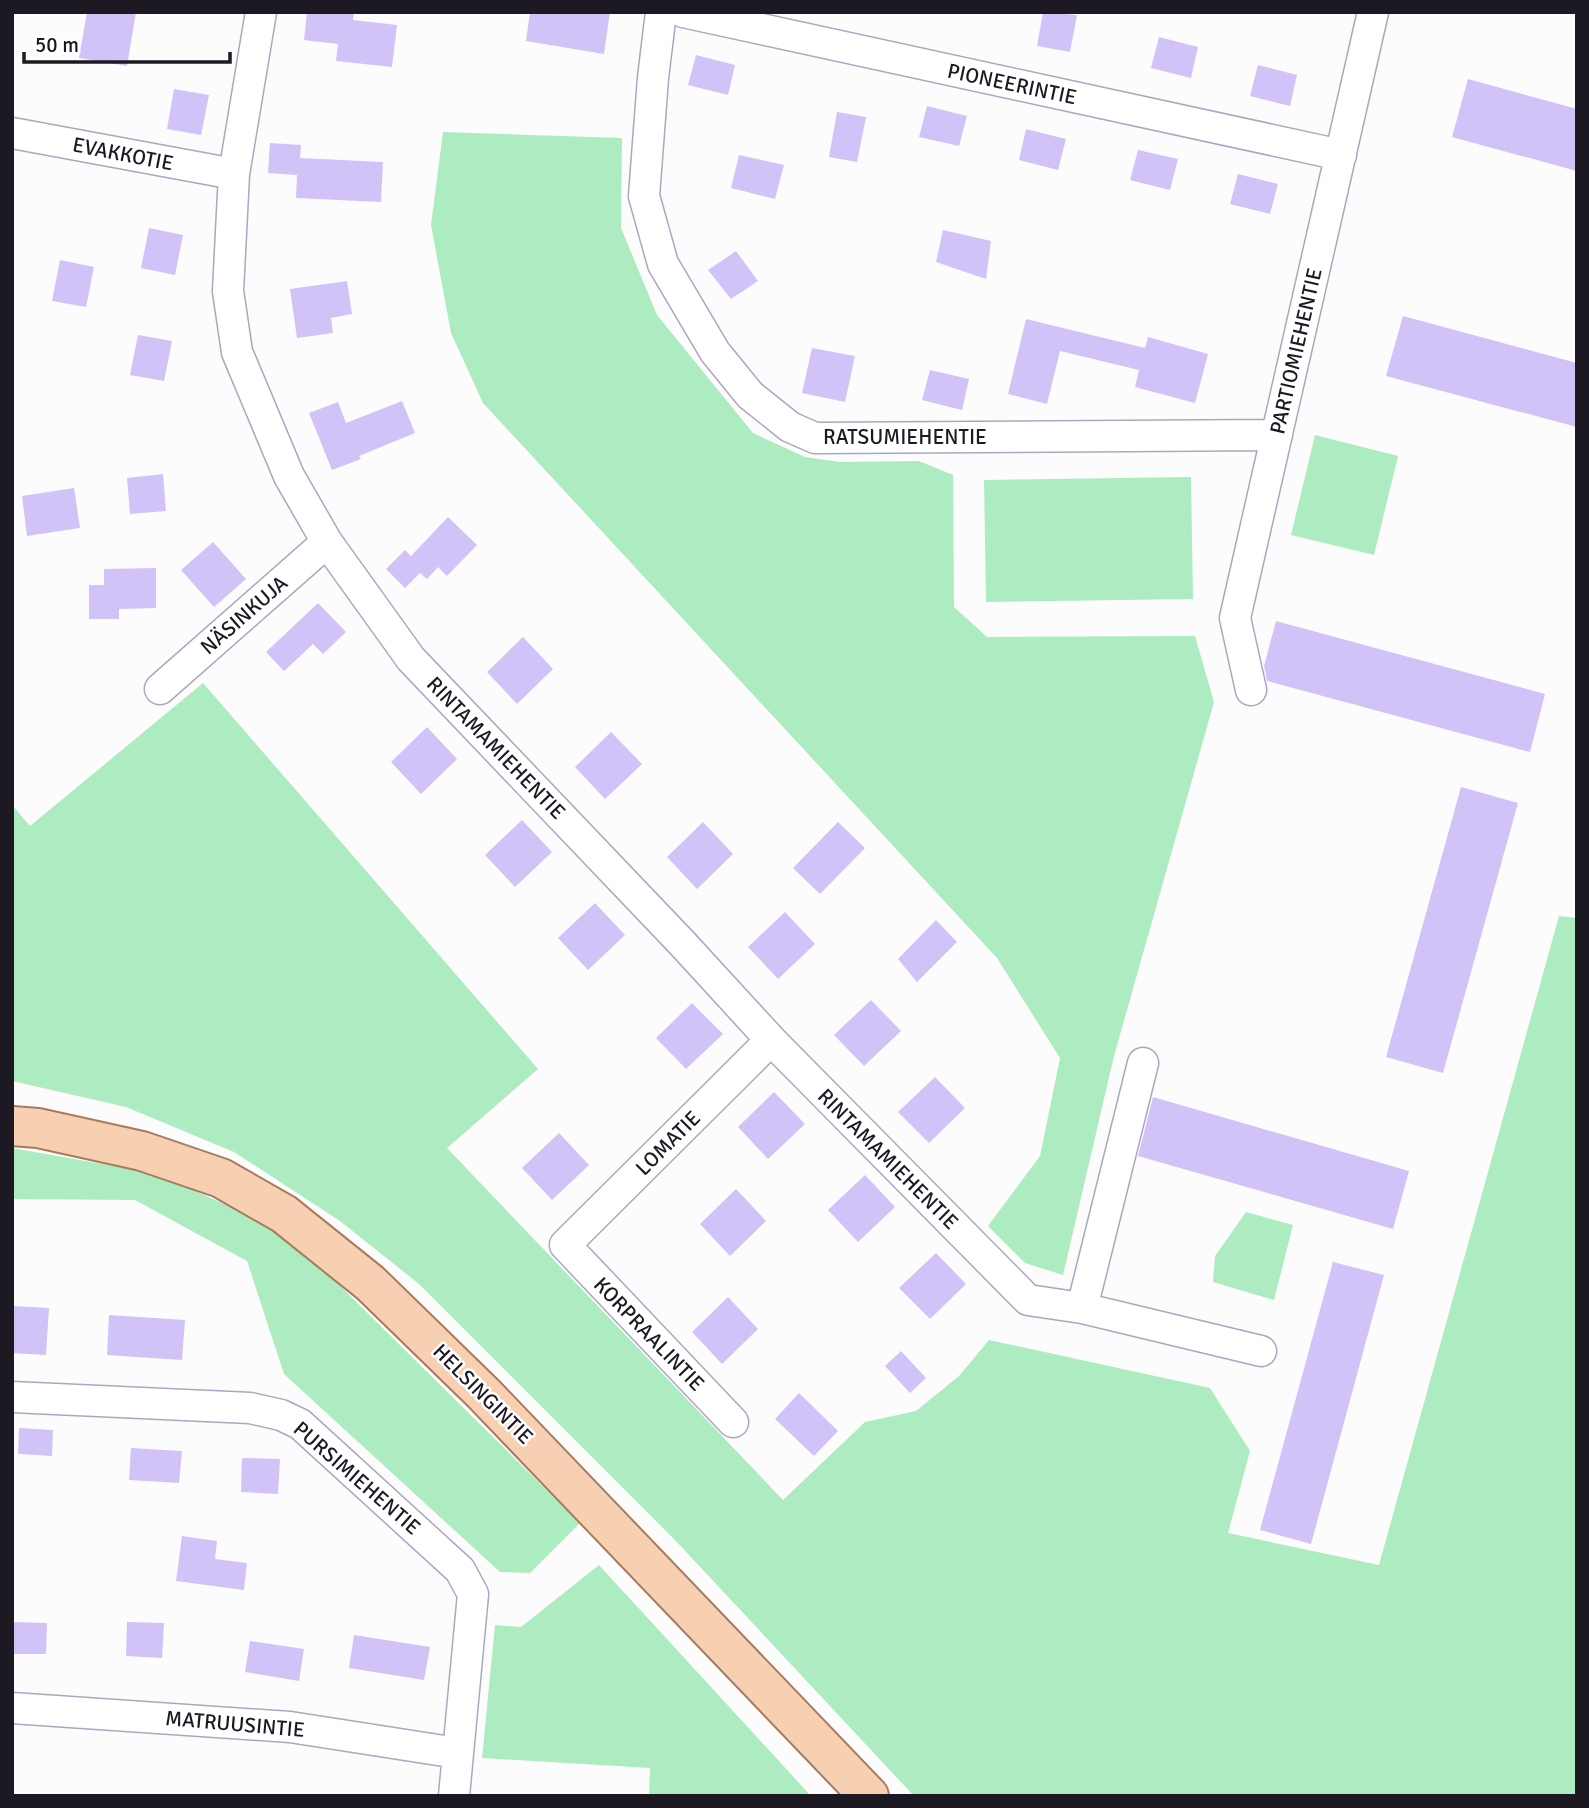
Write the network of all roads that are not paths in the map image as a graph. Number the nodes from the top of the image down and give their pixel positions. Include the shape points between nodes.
1 (261, 12) edge
2 (661, 12) edge
3 (683, 12) edge
4 (1373, 12) edge
5 (12, 133) edge
6 (1341, 155) junction
7 (234, 174) junction
8 (1277, 435) junction
9 (327, 542) junction
10 (160, 689) dead end
11 (1251, 690) dead end
12 (771, 1040) junction
13 (1143, 1063) dead end
14 (12, 1126) edge
15 (565, 1245) joint
16 (1082, 1308) junction
17 (1261, 1351) dead end
18 (12, 1397) edge
19 (733, 1422) dead end
20 (12, 1708) edge
21 (457, 1753) junction
22 (454, 1796) edge
23 (869, 1796) edge

1 - 7 street, RINTAMAMIEHENTIE
2 - 8 street, RATSUMIEHENTIE via 644,196 663,264 715,352 750,395 790,427 815,438
3 - 6 street, PIONEERINTIE
4 - 6 street, PARTIOMIEHENTIE
5 - 7 street, EVAKKOTIE
6 - 8 street, PARTIOMIEHENTIE
7 - 9 street, RINTAMAMIEHENTIE via 228,291 237,352 289,475
8 - 11 street, PARTIOMIEHENTIE via 1235,618
9 - 10 street, NÄSINKUJA
9 - 12 street, RINTAMAMIEHENTIE via 411,659
12 - 15 street, LOMATIE
12 - 16 street, RINTAMAMIEHENTIE via 1028,1300
13 - 16 street
14 - 23 main road, HELSINGINTIE via 142,1151 220,1178 284,1214 369,1283 484,1394
15 - 19 street, KORPRAALINTIE
16 - 17 street, RINTAMAMIEHENTIE
18 - 21 street, PURSIMIEHENTIE via 250,1409 300,1424 460,1570 474,1594
20 - 21 street, MATRUUSINTIE via 290,1727
21 - 22 street, PURSIMIEHENTIE

